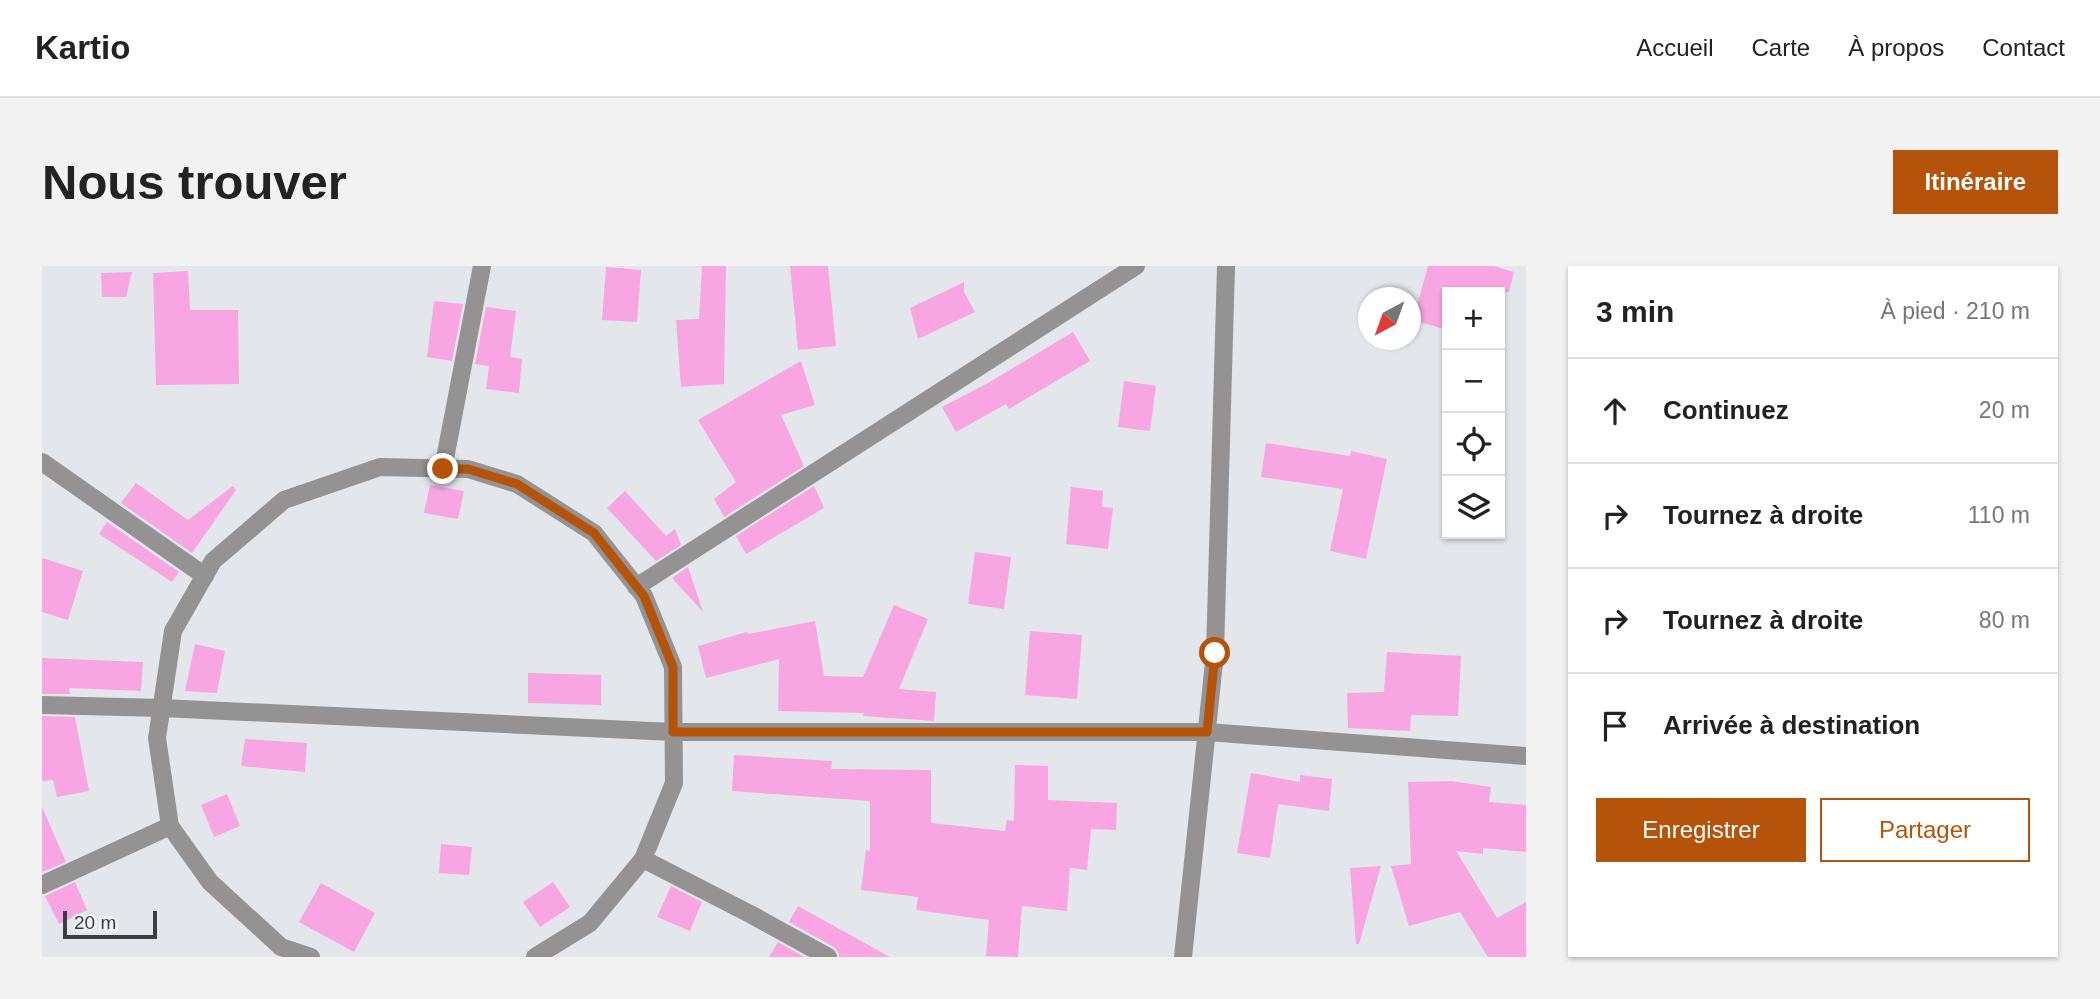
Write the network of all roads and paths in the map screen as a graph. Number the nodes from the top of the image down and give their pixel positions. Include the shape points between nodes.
1 (482, 266) edge
2 (1136, 266) edge
3 (1226, 266) edge
4 (42, 462) edge
5 (443, 469) junction
6 (205, 576) junction
7 (636, 587) junction
8 (42, 705) edge
9 (162, 708) junction
10 (673, 732) junction
11 (1207, 732) junction
12 (1526, 756) edge
13 (170, 826) junction
14 (643, 859) junction
15 (42, 885) edge
16 (312, 957) edge
17 (535, 957) edge
18 (828, 957) edge
19 (1183, 957) edge

1 - 5 street
2 - 7 street
3 - 11 street via 1215,653
4 - 6 street
5 - 6 street via 380,467 284,500 213,561
5 - 7 street via 468,469 517,484 594,533
6 - 9 street via 173,631
7 - 10 street via 673,667
8 - 9 street
9 - 10 street
9 - 13 street via 157,738
10 - 11 street
10 - 14 street via 674,783
11 - 12 street
11 - 19 street
13 - 15 street
13 - 16 street via 210,882 281,947
14 - 17 street via 590,923
14 - 18 street

